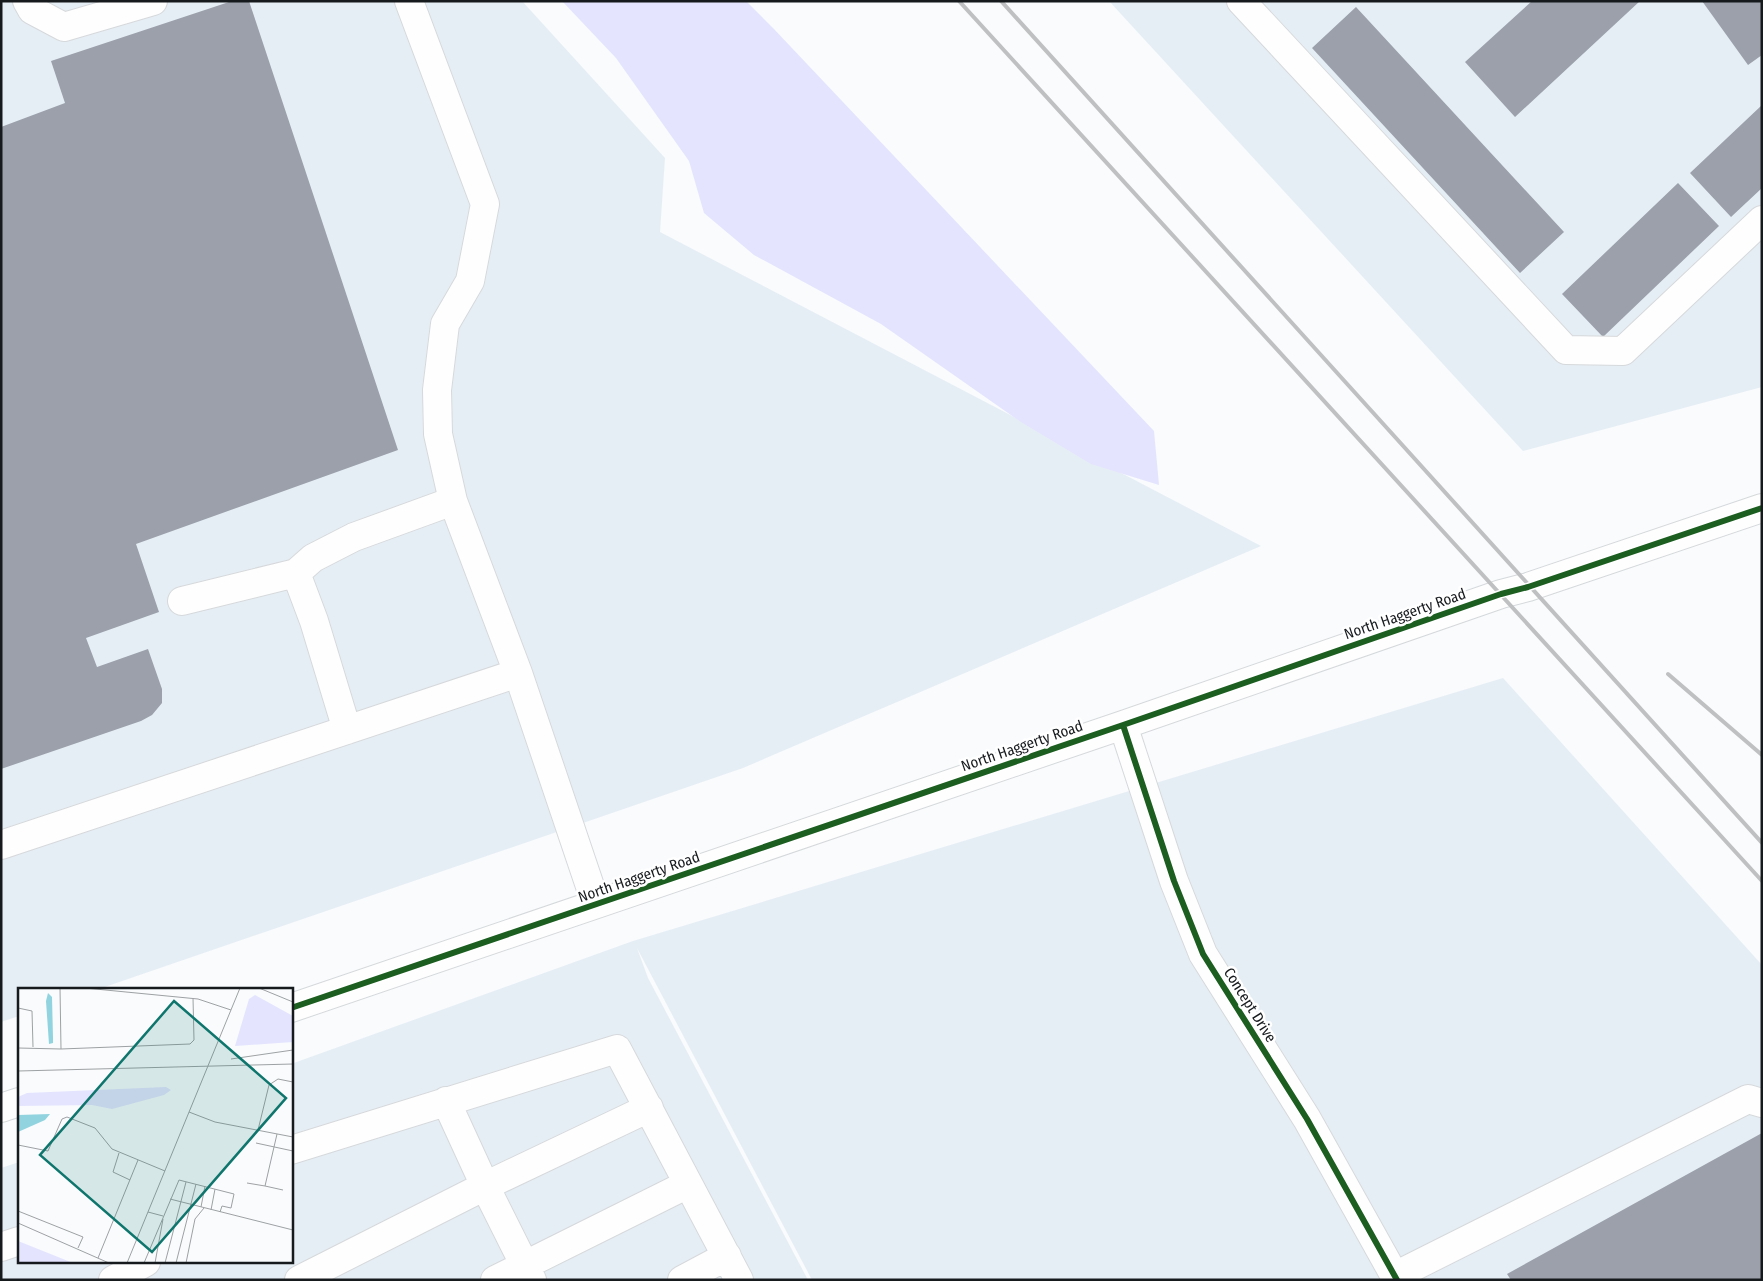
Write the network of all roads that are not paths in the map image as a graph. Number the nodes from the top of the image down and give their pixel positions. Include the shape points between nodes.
1 (27, 1) edge
2 (153, 1) edge
3 (409, 1) edge
4 (1241, 1) edge
5 (1762, 220) edge
6 (454, 501) junction
7 (1762, 508) edge
8 (296, 573) junction
9 (182, 601) dead end
10 (518, 673) junction
11 (1123, 725) junction
12 (347, 730) junction
13 (1, 845) edge
14 (596, 904) junction
15 (292, 1008) edge
16 (18, 1102) edge
17 (446, 1102) junction
18 (1762, 1102) edge
19 (1, 1108) edge
20 (649, 1108) junction
21 (292, 1147) edge
22 (688, 1184) junction
23 (484, 1186) junction
24 (18, 1241) edge
25 (1, 1247) edge
26 (727, 1256) junction
27 (142, 1264) edge
28 (528, 1272) edge
29 (1396, 1278) edge
30 (113, 1280) edge
31 (299, 1280) edge
32 (495, 1280) edge
33 (682, 1280) edge
34 (739, 1280) edge

1 - 2 street via 32,10 64,27
3 - 6 street via 485,204 470,281 445,324 437,390 438,434
4 - 5 street via 1566,350 1623,351
6 - 8 street via 354,537 313,558
6 - 10 street
7 - 11 street, North Haggerty Road
8 - 9 street
8 - 12 street
10 - 12 street
10 - 14 street
11 - 14 street, North Haggerty Road
11 - 29 street, Concept Drive via 1174,881 1203,954 1306,1119
12 - 13 street
14 - 15 street, North Haggerty Road
16 - 19 street
17 - 20 street via 617,1049
17 - 21 street
17 - 23 street
18 - 29 street via 1748,1099
20 - 22 street
20 - 23 street
22 - 26 street
22 - 28 street
23 - 28 street
23 - 31 street
24 - 25 street
26 - 33 street
26 - 34 street
27 - 30 street
28 - 32 street

